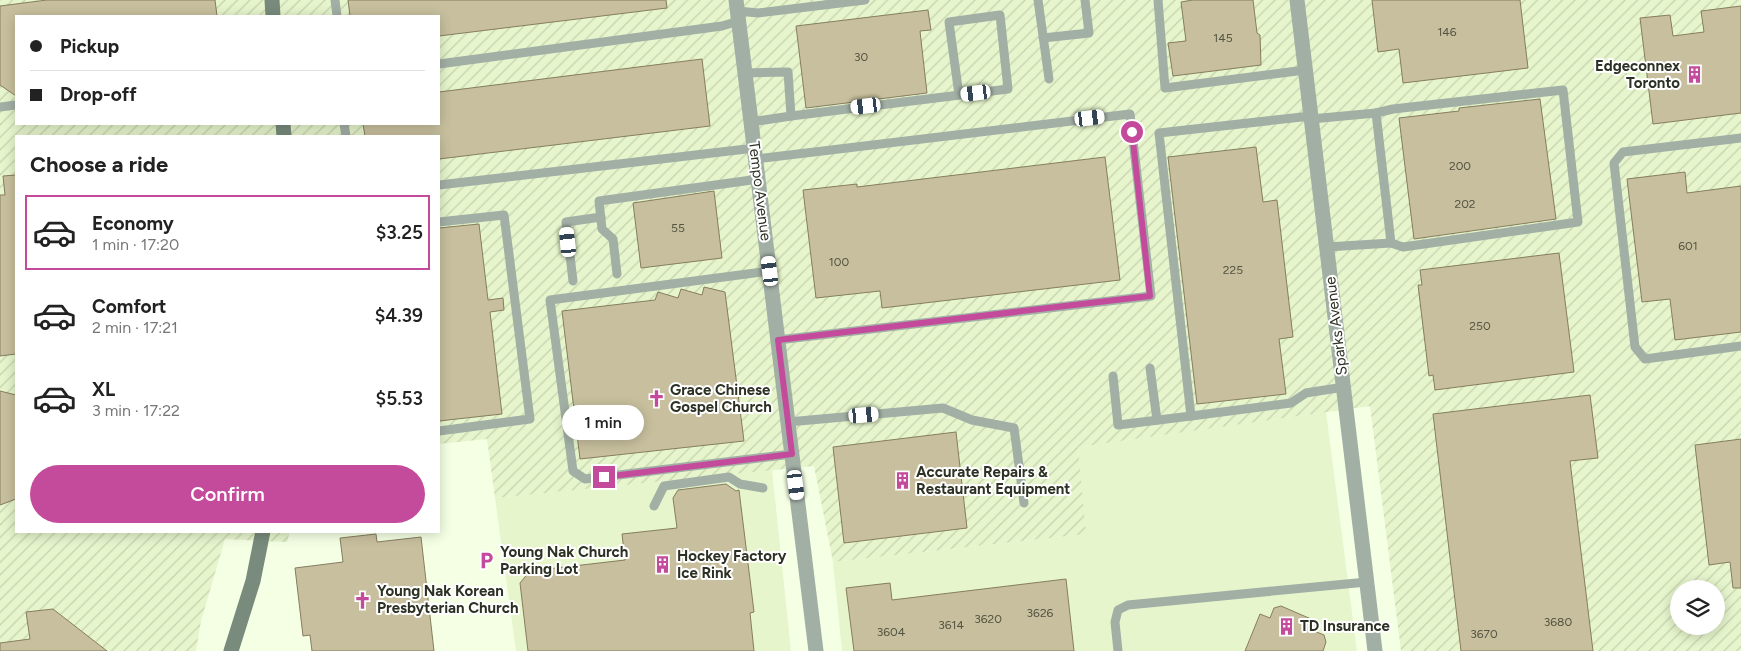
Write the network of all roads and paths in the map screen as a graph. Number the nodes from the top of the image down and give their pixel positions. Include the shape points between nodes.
1 (272, 0) edge
2 (335, 0) edge
3 (865, 0) edge
4 (1038, 0) edge
5 (1085, 0) edge
6 (1158, 0) edge
7 (1297, 0) edge
8 (738, 11) edge
9 (273, 15) edge
10 (337, 15) edge
11 (1043, 38) junction
12 (440, 64) edge
13 (1305, 70) junction
14 (745, 73) junction
15 (1049, 80) dead end
16 (959, 95) junction
17 (15, 105) edge
18 (0, 107) edge
19 (1376, 113) junction
20 (790, 116) junction
21 (1311, 118) junction
22 (751, 122) junction
23 (1741, 138) edge
24 (755, 154) junction
25 (759, 179) junction
26 (440, 185) edge
27 (600, 217) junction
28 (440, 222) edge
29 (1391, 242) junction
30 (1326, 247) junction
31 (770, 271) junction
32 (617, 274) dead end
33 (573, 281) dead end
34 (778, 340) junction
35 (1741, 346) edge
36 (1150, 368) dead end
37 (1113, 376) dead end
38 (1344, 387) junction
39 (1191, 416) junction
40 (1157, 420) junction
41 (788, 422) junction
42 (440, 431) edge
43 (792, 454) junction
44 (764, 488) dead end
45 (1024, 503) dead end
46 (654, 506) dead end
47 (263, 533) edge
48 (1367, 582) junction
49 (231, 651) edge
50 (816, 651) edge
51 (1118, 651) edge
52 (1376, 651) edge

1 - 9 street
2 - 10 lane
3 - 8 lane via 758,13
4 - 11 lane
5 - 11 lane via 1088,33
6 - 13 lane via 1165,88
7 - 13 street, Sparks Avenue
8 - 12 lane via 722,26
8 - 14 street, Tempo Avenue
11 - 15 lane
13 - 21 street, Sparks Avenue
14 - 20 lane via 788,72
14 - 22 street, Tempo Avenue
16 - 16 lane via 1008,89 1000,15 949,22
16 - 20 lane
17 - 18 lane
19 - 21 lane
19 - 29 lane
19 - 29 lane via 1564,90 1578,222 1403,247
20 - 22 lane
21 - 30 street, Sparks Avenue
21 - 39 lane via 1159,133
22 - 24 street, Tempo Avenue
23 - 35 lane via 1623,152 1614,163 1635,347 1645,359
24 - 25 street, Tempo Avenue
24 - 26 lane
24 - 34 lane via 1130,114 1150,296
25 - 27 lane via 599,201
25 - 31 street, Tempo Avenue
27 - 32 lane via 602,229 613,239
27 - 33 lane via 566,222
28 - 42 lane via 504,215 530,419
29 - 30 lane
30 - 38 street, Sparks Avenue
31 - 34 street, Tempo Avenue
31 - 43 lane via 550,300 573,471 585,479
34 - 41 street, Tempo Avenue
36 - 40 lane
37 - 40 lane via 1118,425
38 - 39 lane via 1306,393 1291,403
38 - 48 street, Sparks Avenue
39 - 40 lane
41 - 43 street, Tempo Avenue
41 - 45 lane via 944,408 972,420 1014,428
43 - 50 street, Tempo Avenue
44 - 46 lane via 740,484 729,477 664,486
47 - 49 street via 253,581
48 - 51 lane via 1128,605 1118,610 1115,622
48 - 52 street, Sparks Avenue

